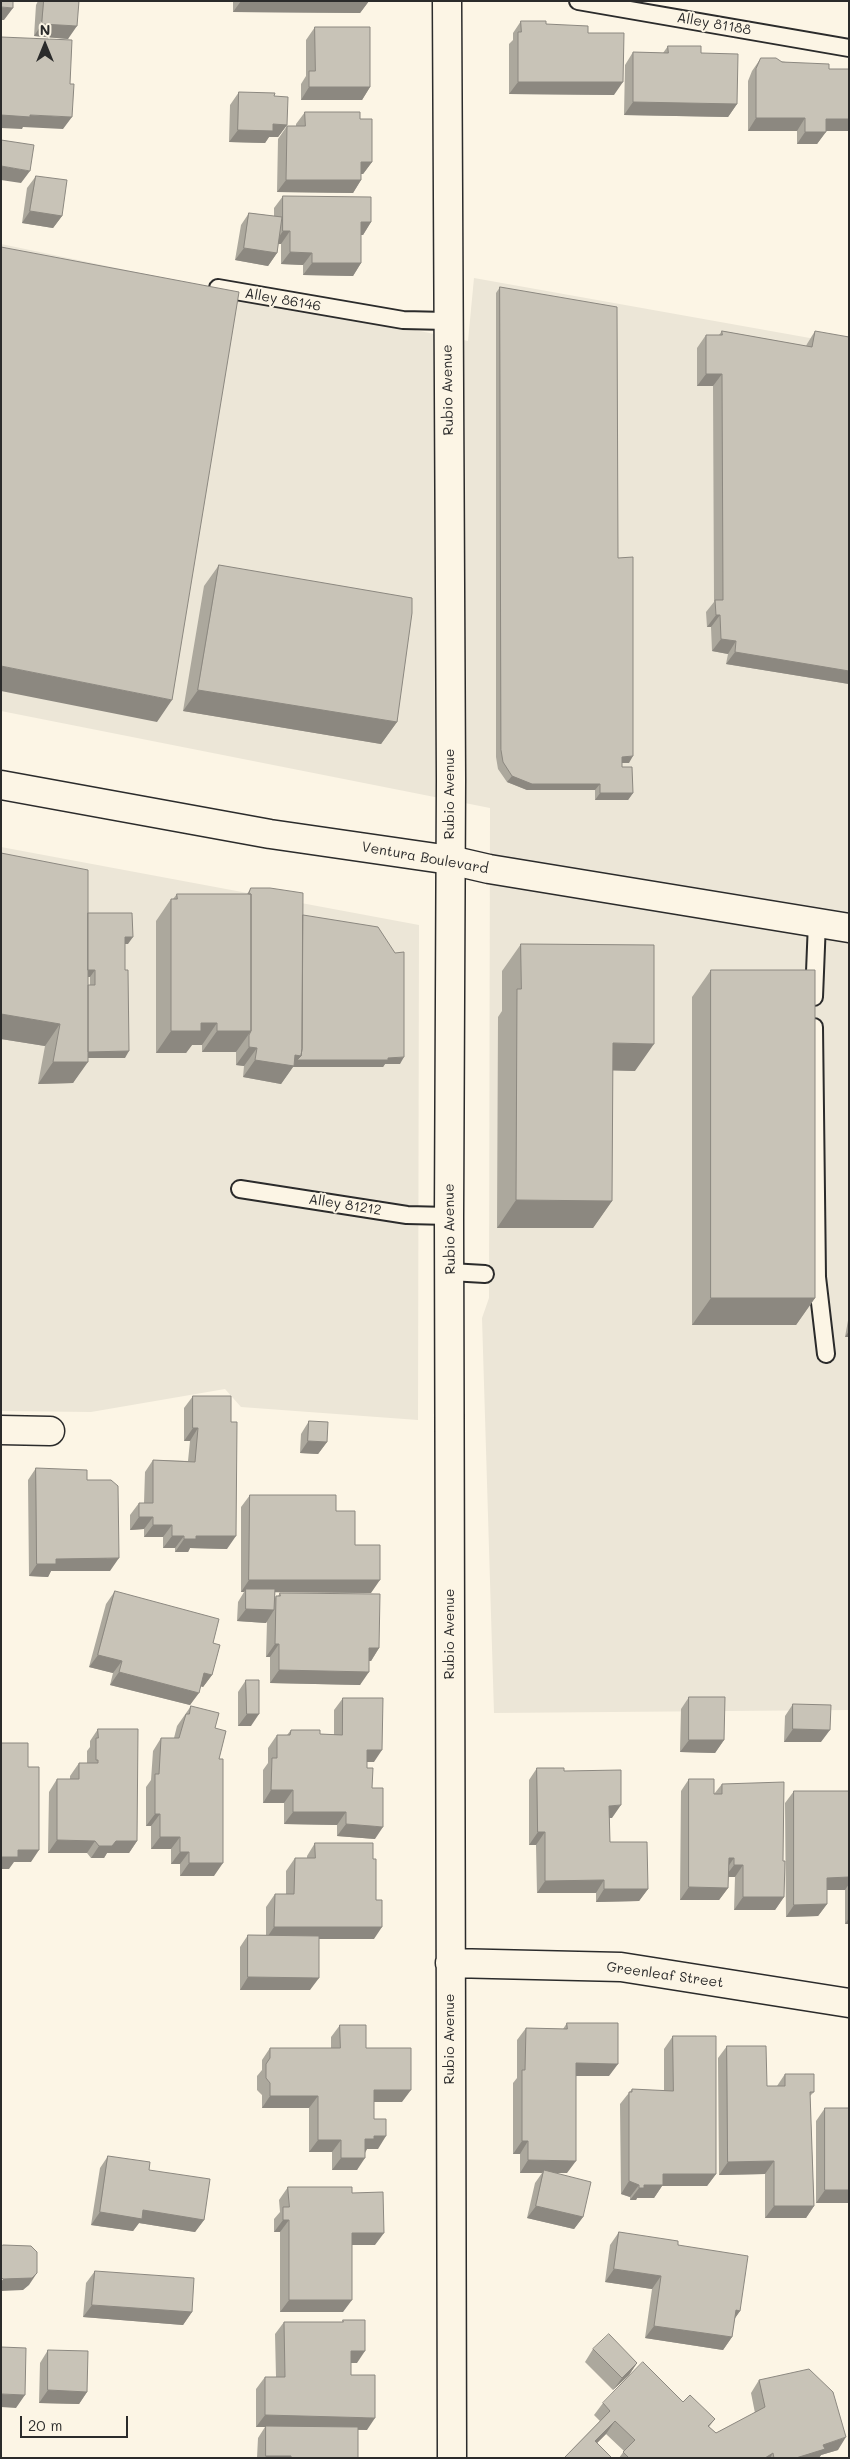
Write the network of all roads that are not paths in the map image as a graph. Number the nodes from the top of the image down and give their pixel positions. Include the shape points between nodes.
1 (447, 1) edge
2 (578, 1) edge
3 (849, 48) edge
4 (197, 285) edge
5 (447, 321) junction
6 (1, 785) edge
7 (450, 860) junction
8 (817, 922) junction
9 (849, 928) edge
10 (240, 1189) dead end
11 (449, 1216) junction
12 (450, 1272) junction
13 (485, 1274) dead end
14 (826, 1354) dead end
15 (1, 1430) edge
16 (50, 1431) dead end
17 (450, 1963) junction
18 (849, 2003) edge
19 (452, 2458) edge

1 - 5 street, Rubio Avenue
2 - 3 lane, Alley 81188
4 - 5 lane, Alley 86146 via 403,320
5 - 7 street, Rubio Avenue
6 - 7 street, Ventura Boulevard via 270,834
7 - 8 street, Ventura Boulevard
7 - 11 street, Rubio Avenue
8 - 9 street, Ventura Boulevard
8 - 14 lane via 814,991 818,1277
10 - 11 lane, Alley 81212 via 407,1215
11 - 12 street, Rubio Avenue
12 - 13 lane
12 - 17 street, Rubio Avenue
15 - 16 street
17 - 18 street, Greenleaf Street via 621,1966
17 - 19 street, Rubio Avenue

